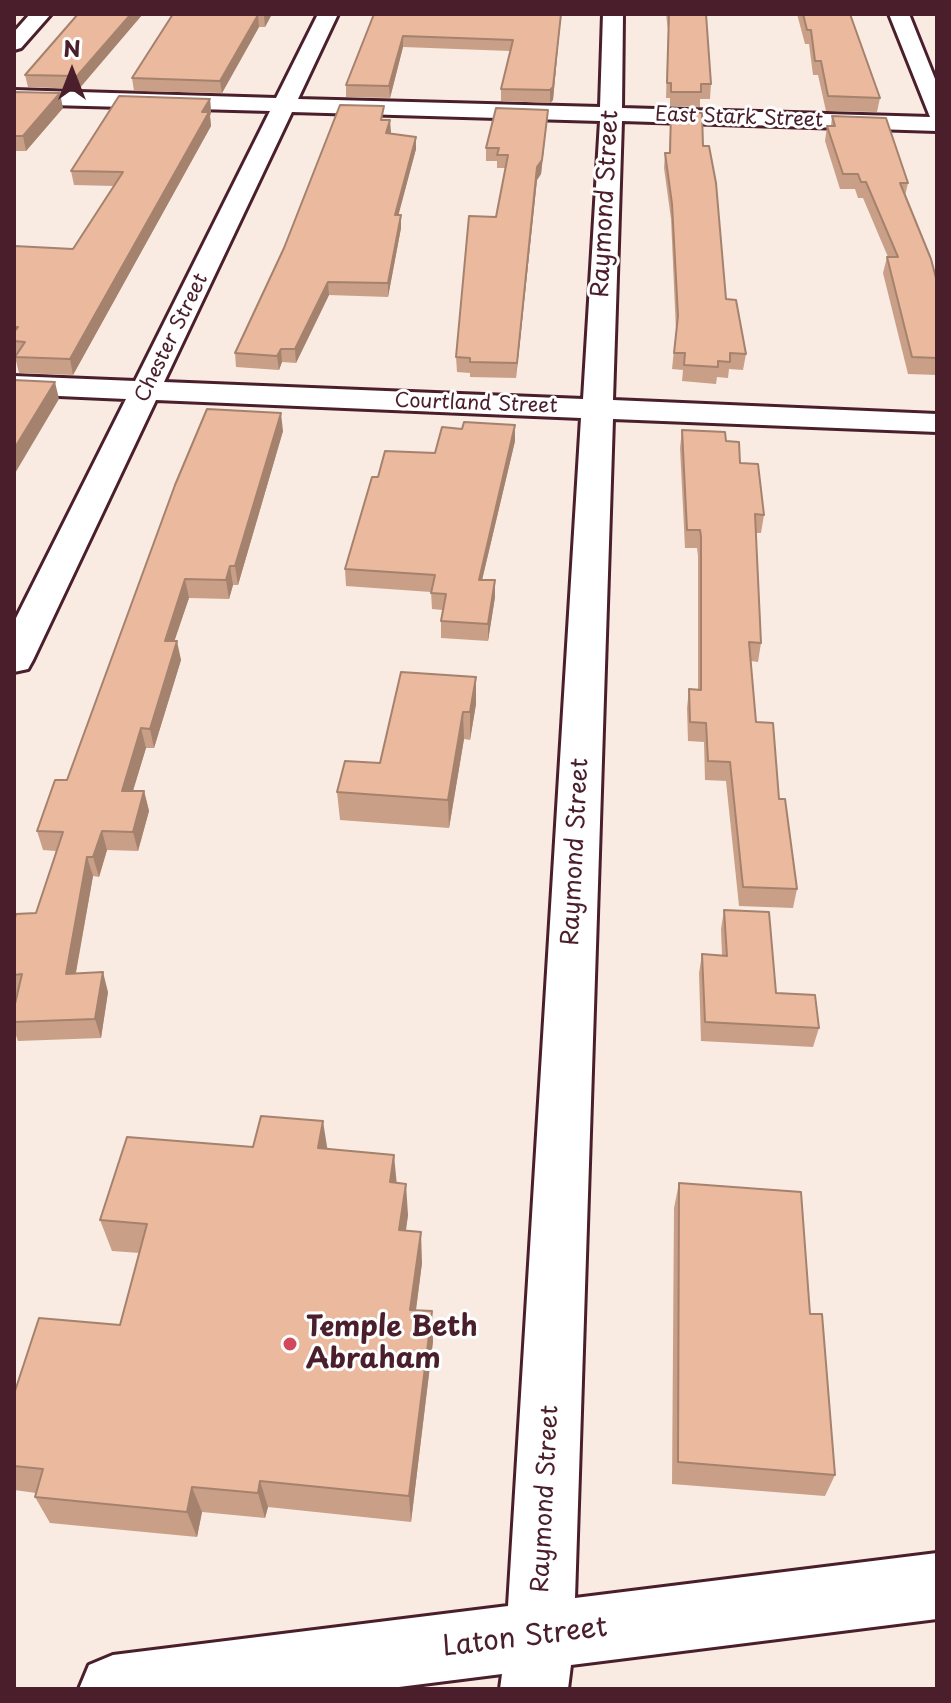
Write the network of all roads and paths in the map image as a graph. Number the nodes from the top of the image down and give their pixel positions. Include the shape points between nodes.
1 (41, 14) edge
2 (328, 14) edge
3 (613, 14) edge
4 (899, 14) edge
5 (14, 44) edge
6 (14, 97) edge
7 (285, 105) junction
8 (937, 112) edge
9 (611, 114) junction
10 (937, 124) edge
11 (14, 385) edge
12 (147, 390) junction
13 (596, 408) junction
14 (937, 423) edge
15 (14, 660) edge
16 (937, 1586) edge
17 (537, 1662) edge
18 (113, 1689) edge

1 - 5 street
2 - 7 street, Chester Street
3 - 9 street, Raymond Street
4 - 8 street
6 - 7 street, East Stark Street
7 - 9 street, East Stark Street
7 - 12 street, Chester Street
9 - 10 street, East Stark Street
9 - 13 street, Raymond Street
11 - 12 street, Courtland Street
12 - 13 street, Courtland Street
12 - 15 street, Chester Street
13 - 14 street, Courtland Street
13 - 17 street, Raymond Street
16 - 17 street, Laton Street
17 - 18 street, Laton Street

